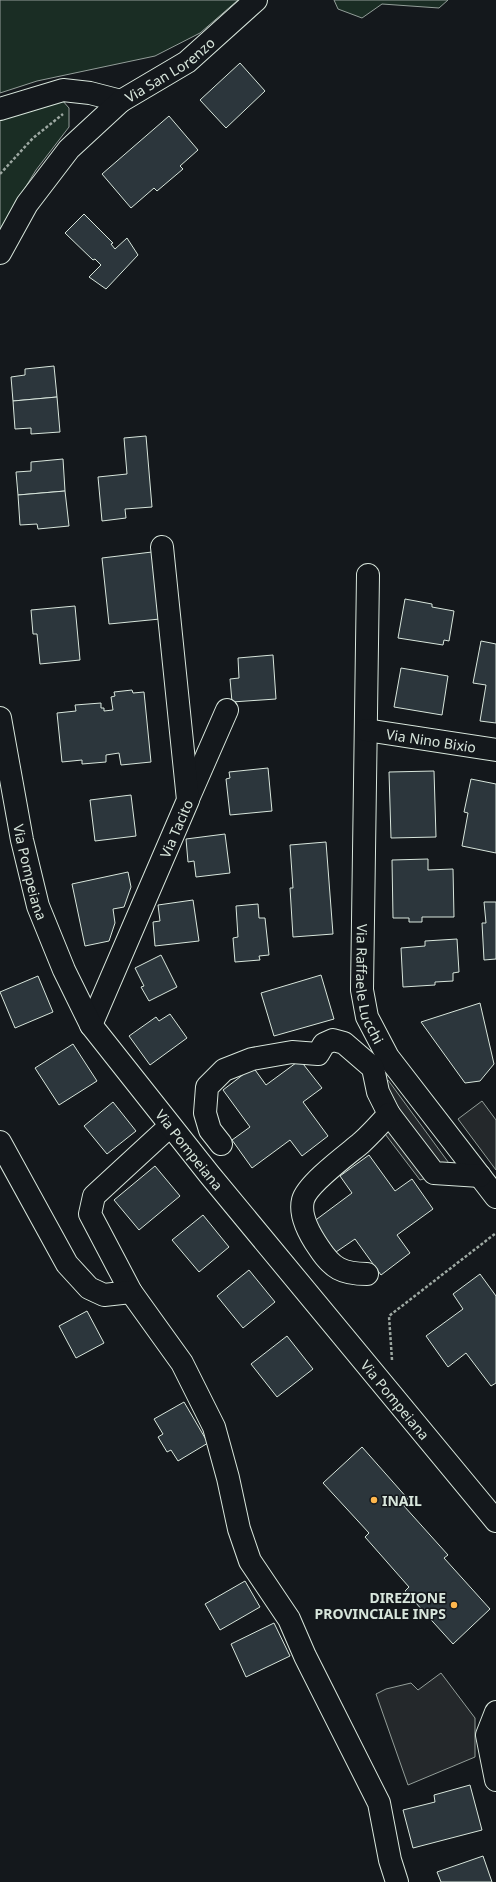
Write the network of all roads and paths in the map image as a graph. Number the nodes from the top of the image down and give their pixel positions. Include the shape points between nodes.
1 (256, 0) edge
2 (90, 93) junction
3 (121, 101) junction
4 (0, 109) edge
5 (0, 174) edge
6 (0, 253) edge
7 (162, 547) dead end
8 (368, 576) dead end
9 (227, 710) dead end
10 (0, 718) edge
11 (366, 730) junction
12 (496, 750) edge
13 (188, 800) junction
14 (91, 1025) junction
15 (380, 1063) junction
16 (389, 1114) junction
17 (170, 1126) junction
18 (0, 1142) edge
19 (221, 1144) dead end
20 (480, 1176) junction
21 (496, 1197) edge
22 (496, 1234) edge
23 (367, 1274) dead end
24 (131, 1292) junction
25 (392, 1363) dead end
26 (496, 1521) edge
27 (496, 1712) edge
28 (496, 1780) edge
29 (397, 1882) edge

1 - 3 street, Via San Lorenzo via 187,62
2 - 3 street, Via San Lorenzo
2 - 4 street, Via San Lorenzo via 63,90
2 - 5 path via 33,138
3 - 6 street via 69,149 27,204
7 - 13 street, Via Tacito
8 - 11 street, Via Raffaele Lucchi
9 - 13 street
10 - 14 street, Via Pompeiana via 22,840 38,906 64,970
11 - 12 street, Via Nino Bixio
11 - 15 street, Via Raffaele Lucchi via 362,990
13 - 14 street, Via Tacito
14 - 17 street, Via Pompeiana
15 - 16 street via 378,1092
15 - 19 street via 344,1043 333,1040 324,1044 318,1054 292,1052 252,1059 224,1070 207,1087 205,1113 210,1130
15 - 20 street, Via Raffaele Lucchi
16 - 20 street via 434,1173
16 - 23 street via 362,1142 327,1171 303,1199 302,1212 312,1239 329,1262 339,1270
17 - 24 street via 94,1196 90,1214
17 - 26 street, Via Pompeiana
18 - 24 street via 67,1264 89,1288 104,1295
20 - 21 street, Via Raffaele Lucchi
22 - 25 path via 389,1316
24 - 29 street via 182,1364 214,1427 239,1529 250,1561 289,1619 379,1803
27 - 28 street via 487,1735

